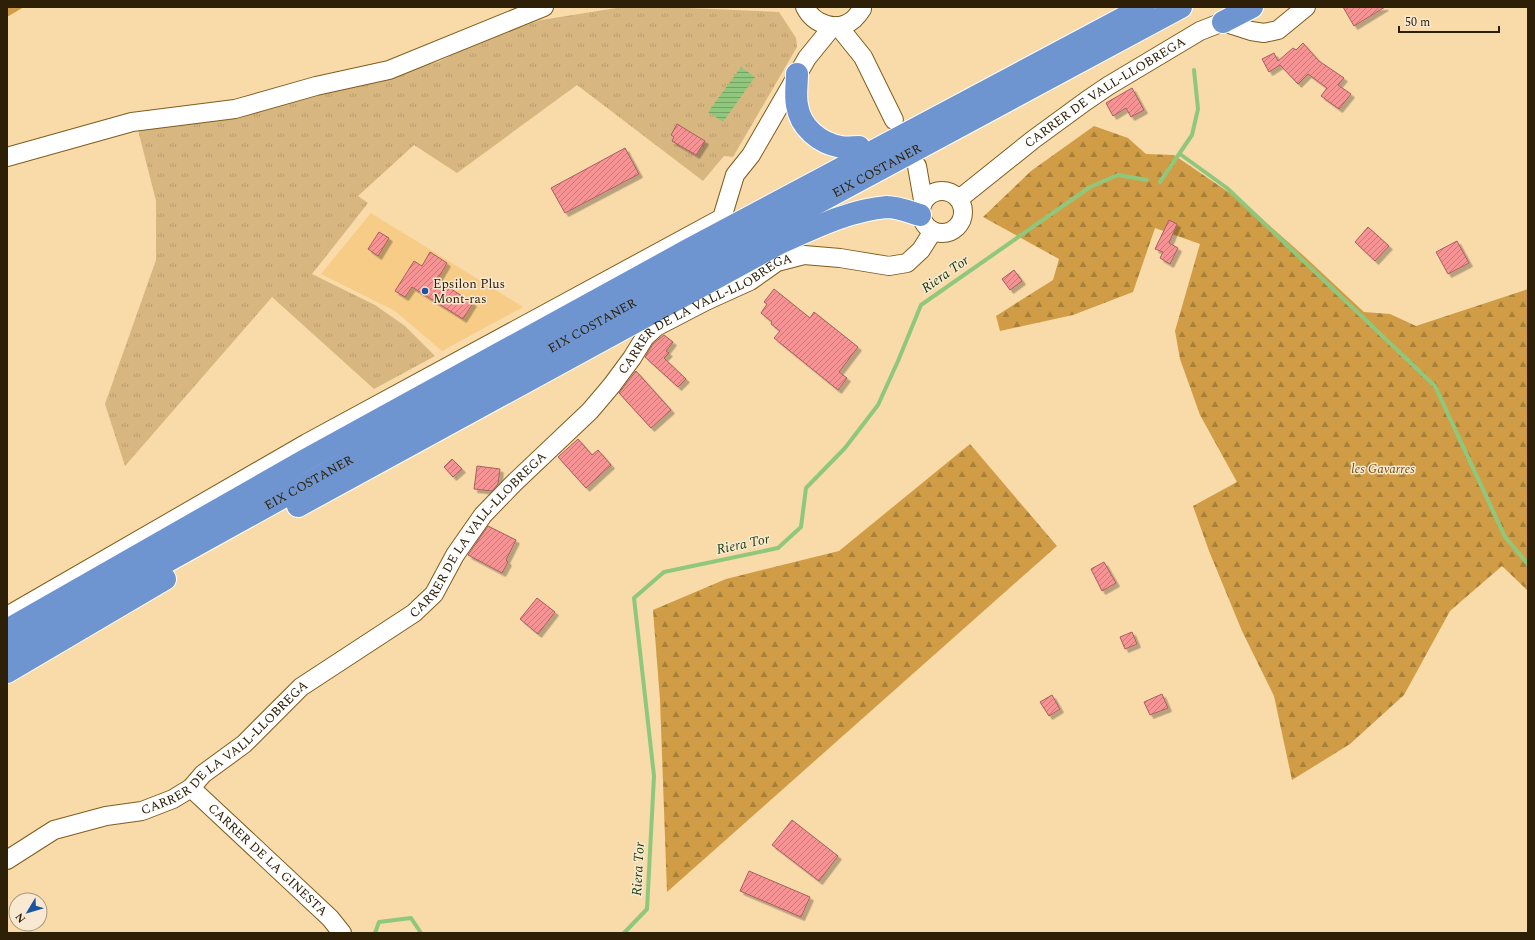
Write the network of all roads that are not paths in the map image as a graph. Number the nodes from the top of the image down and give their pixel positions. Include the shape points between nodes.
1 (544, 7) edge
2 (1144, 7) edge
3 (1181, 7) edge
4 (1254, 7) edge
5 (1306, 7) edge
6 (863, 8) edge
7 (806, 9) edge
8 (1223, 22) junction
9 (836, 26) junction
10 (1264, 33) junction
11 (1063, 51) junction
12 (863, 57) junction
13 (802, 66) junction
14 (894, 120) dead end
15 (859, 147) junction
16 (7, 157) edge
17 (942, 190) junction
18 (959, 199) junction
19 (925, 216) junction
20 (722, 218) junction
21 (7, 616) edge
22 (7, 630) edge
23 (7, 650) edge
24 (7, 672) edge
25 (191, 788) junction
26 (7, 860) edge
27 (342, 933) edge

1 - 16 street via 389,70 316,86 235,109 132,122
2 - 11 highway
3 - 23 highway, EIX COSTANER via 700,266
4 - 8 highway
4 - 10 street via 1252,16 1256,27
5 - 10 street via 1278,30
6 - 9 street via 854,19
6 - 12 street via 860,32
7 - 9 street via 818,22
7 - 13 street via 809,34
8 - 10 street
8 - 18 street, CARRER DE VALL-LLOBREGA via 1200,30 1108,86 1034,139
9 - 12 street
9 - 13 street
11 - 15 highway via 962,94
11 - 22 highway via 633,280 307,459
12 - 14 street
13 - 15 highway via 797,105 806,128 827,143 841,147
13 - 20 street via 751,155 735,175
15 - 20 highway
17 - 18 street
17 - 19 street via 934,192
17 - 19 street via 918,166
18 - 19 street via 963,213 959,225 947,233 940,233
19 - 24 highway via 888,207 856,213 778,244 239,537
19 - 25 street, CARRER DE LA VALL-LLOBREGA via 921,250 907,263 889,266 804,255 777,262 750,281 656,327 644,337 632,358 590,411 483,515 455,555 434,594 414,613 300,687 244,744 202,774
20 - 21 street via 314,440
25 - 26 street, CARRER DE LA VALL-LLOBREGA via 173,799 142,811 106,816 54,830
25 - 27 street, CARRER DE LA GINESTA via 330,918

